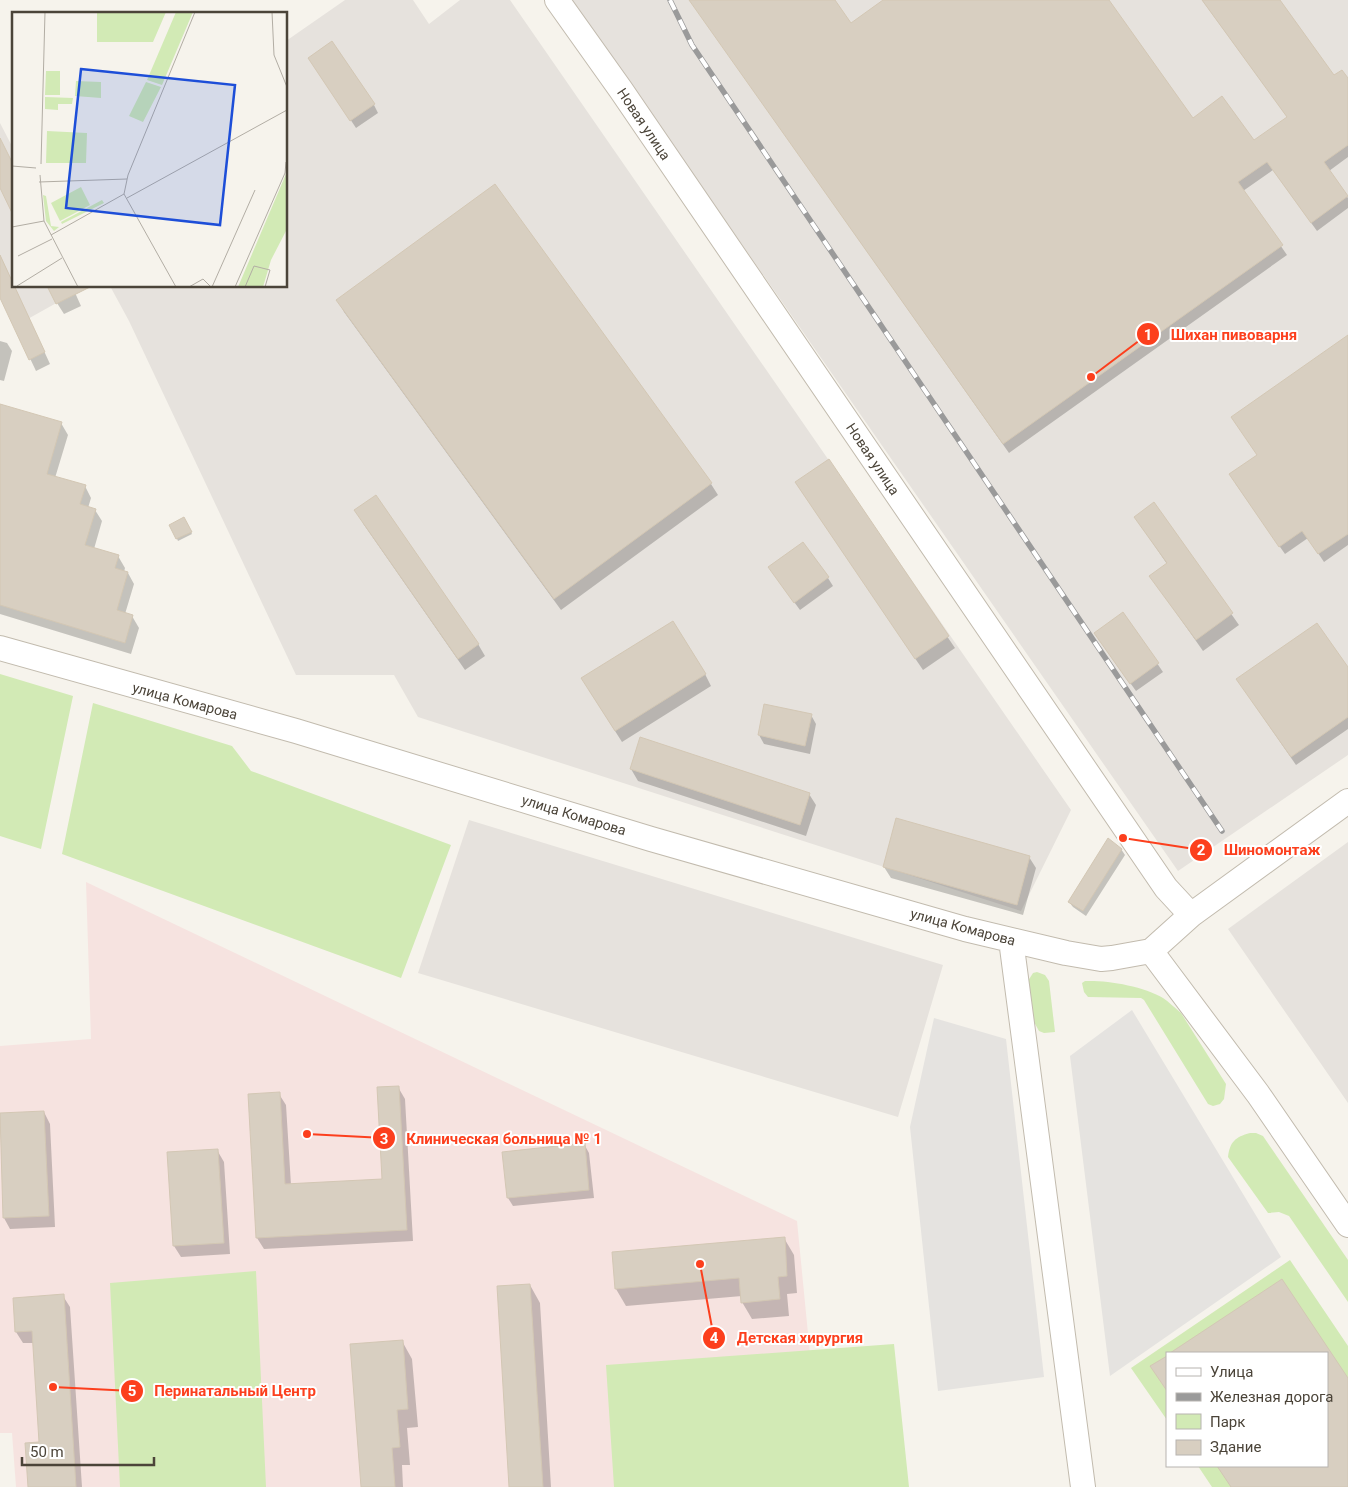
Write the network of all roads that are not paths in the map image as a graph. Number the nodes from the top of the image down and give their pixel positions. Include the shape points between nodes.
1 (557, 0) edge
2 (0, 648) edge
3 (1348, 802) edge
4 (1191, 915) junction
5 (1011, 940) junction
6 (1151, 951) junction
7 (1348, 1225) edge
8 (1083, 1487) edge

1 - 4 street, Новая улица via 1166,888
2 - 5 street, улица Комарова via 296,731 651,839
3 - 4 street
4 - 6 street
5 - 6 street, улица Комарова via 1101,958
5 - 8 street
6 - 7 street via 1258,1094

